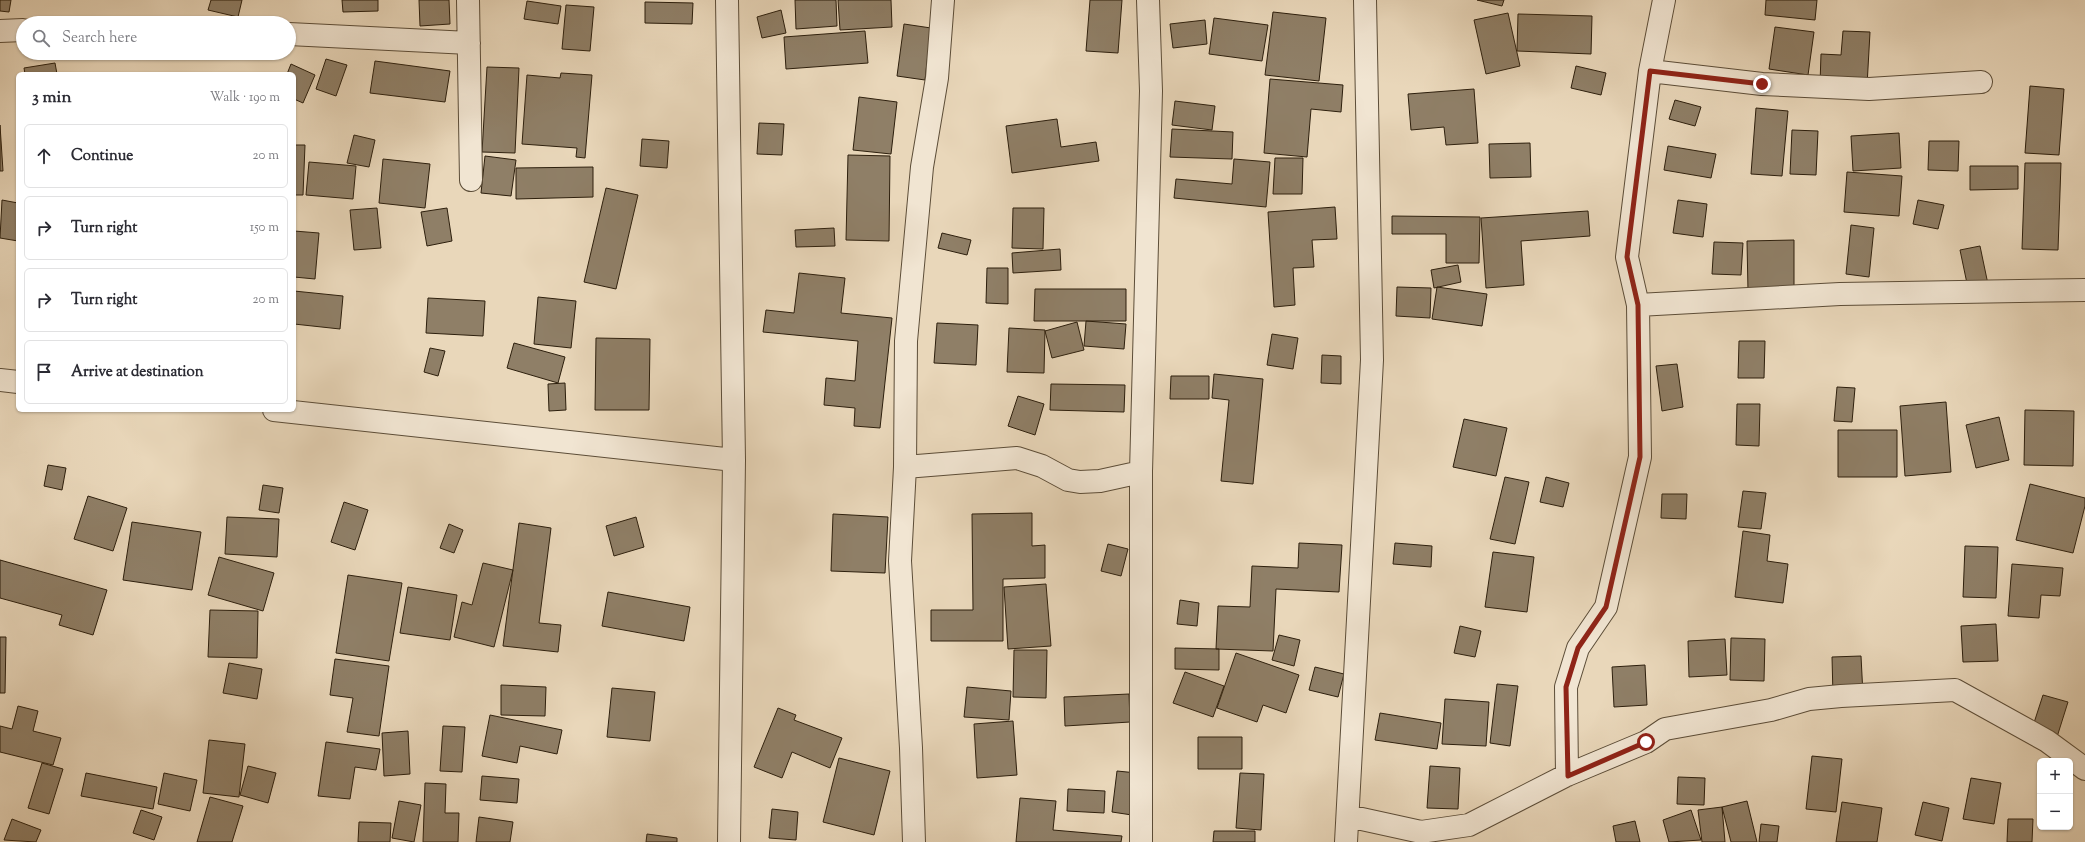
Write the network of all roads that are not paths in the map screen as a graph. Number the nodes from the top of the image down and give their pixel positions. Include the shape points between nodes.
1 (468, 0) edge
2 (727, 0) edge
3 (943, 0) edge
4 (1148, 0) edge
5 (1365, 0) edge
6 (1664, 0) edge
7 (16, 30) edge
8 (0, 31) edge
9 (296, 34) edge
10 (469, 43) junction
11 (1650, 71) junction
12 (1981, 82) dead end
13 (471, 180) dead end
14 (2085, 290) edge
15 (1638, 305) junction
16 (0, 380) edge
17 (16, 382) edge
18 (292, 412) edge
19 (734, 460) junction
20 (905, 467) junction
21 (1141, 472) junction
22 (2084, 766) edge
23 (1568, 776) junction
24 (1348, 816) junction
25 (729, 842) edge
26 (914, 842) edge
27 (1141, 842) edge
28 (1346, 842) edge

1 - 10 street
2 - 19 street
3 - 20 street via 937,78 922,167 906,341
4 - 21 street via 1151,91
5 - 24 street via 1372,360
6 - 11 street
7 - 8 street
9 - 10 street
10 - 13 street
11 - 12 street via 1762,84 1869,89
11 - 15 street via 1627,257
14 - 15 street via 1840,294
15 - 23 street via 1640,457 1606,607 1578,648 1566,687
16 - 17 street
18 - 19 street
19 - 25 street
20 - 21 street via 1017,458 1042,466 1068,480 1080,482
20 - 26 street via 900,561
21 - 27 street
22 - 23 street via 2047,741 1955,690 1809,699 1772,710 1665,728 1646,742
23 - 24 street via 1470,825 1422,832
24 - 28 street

